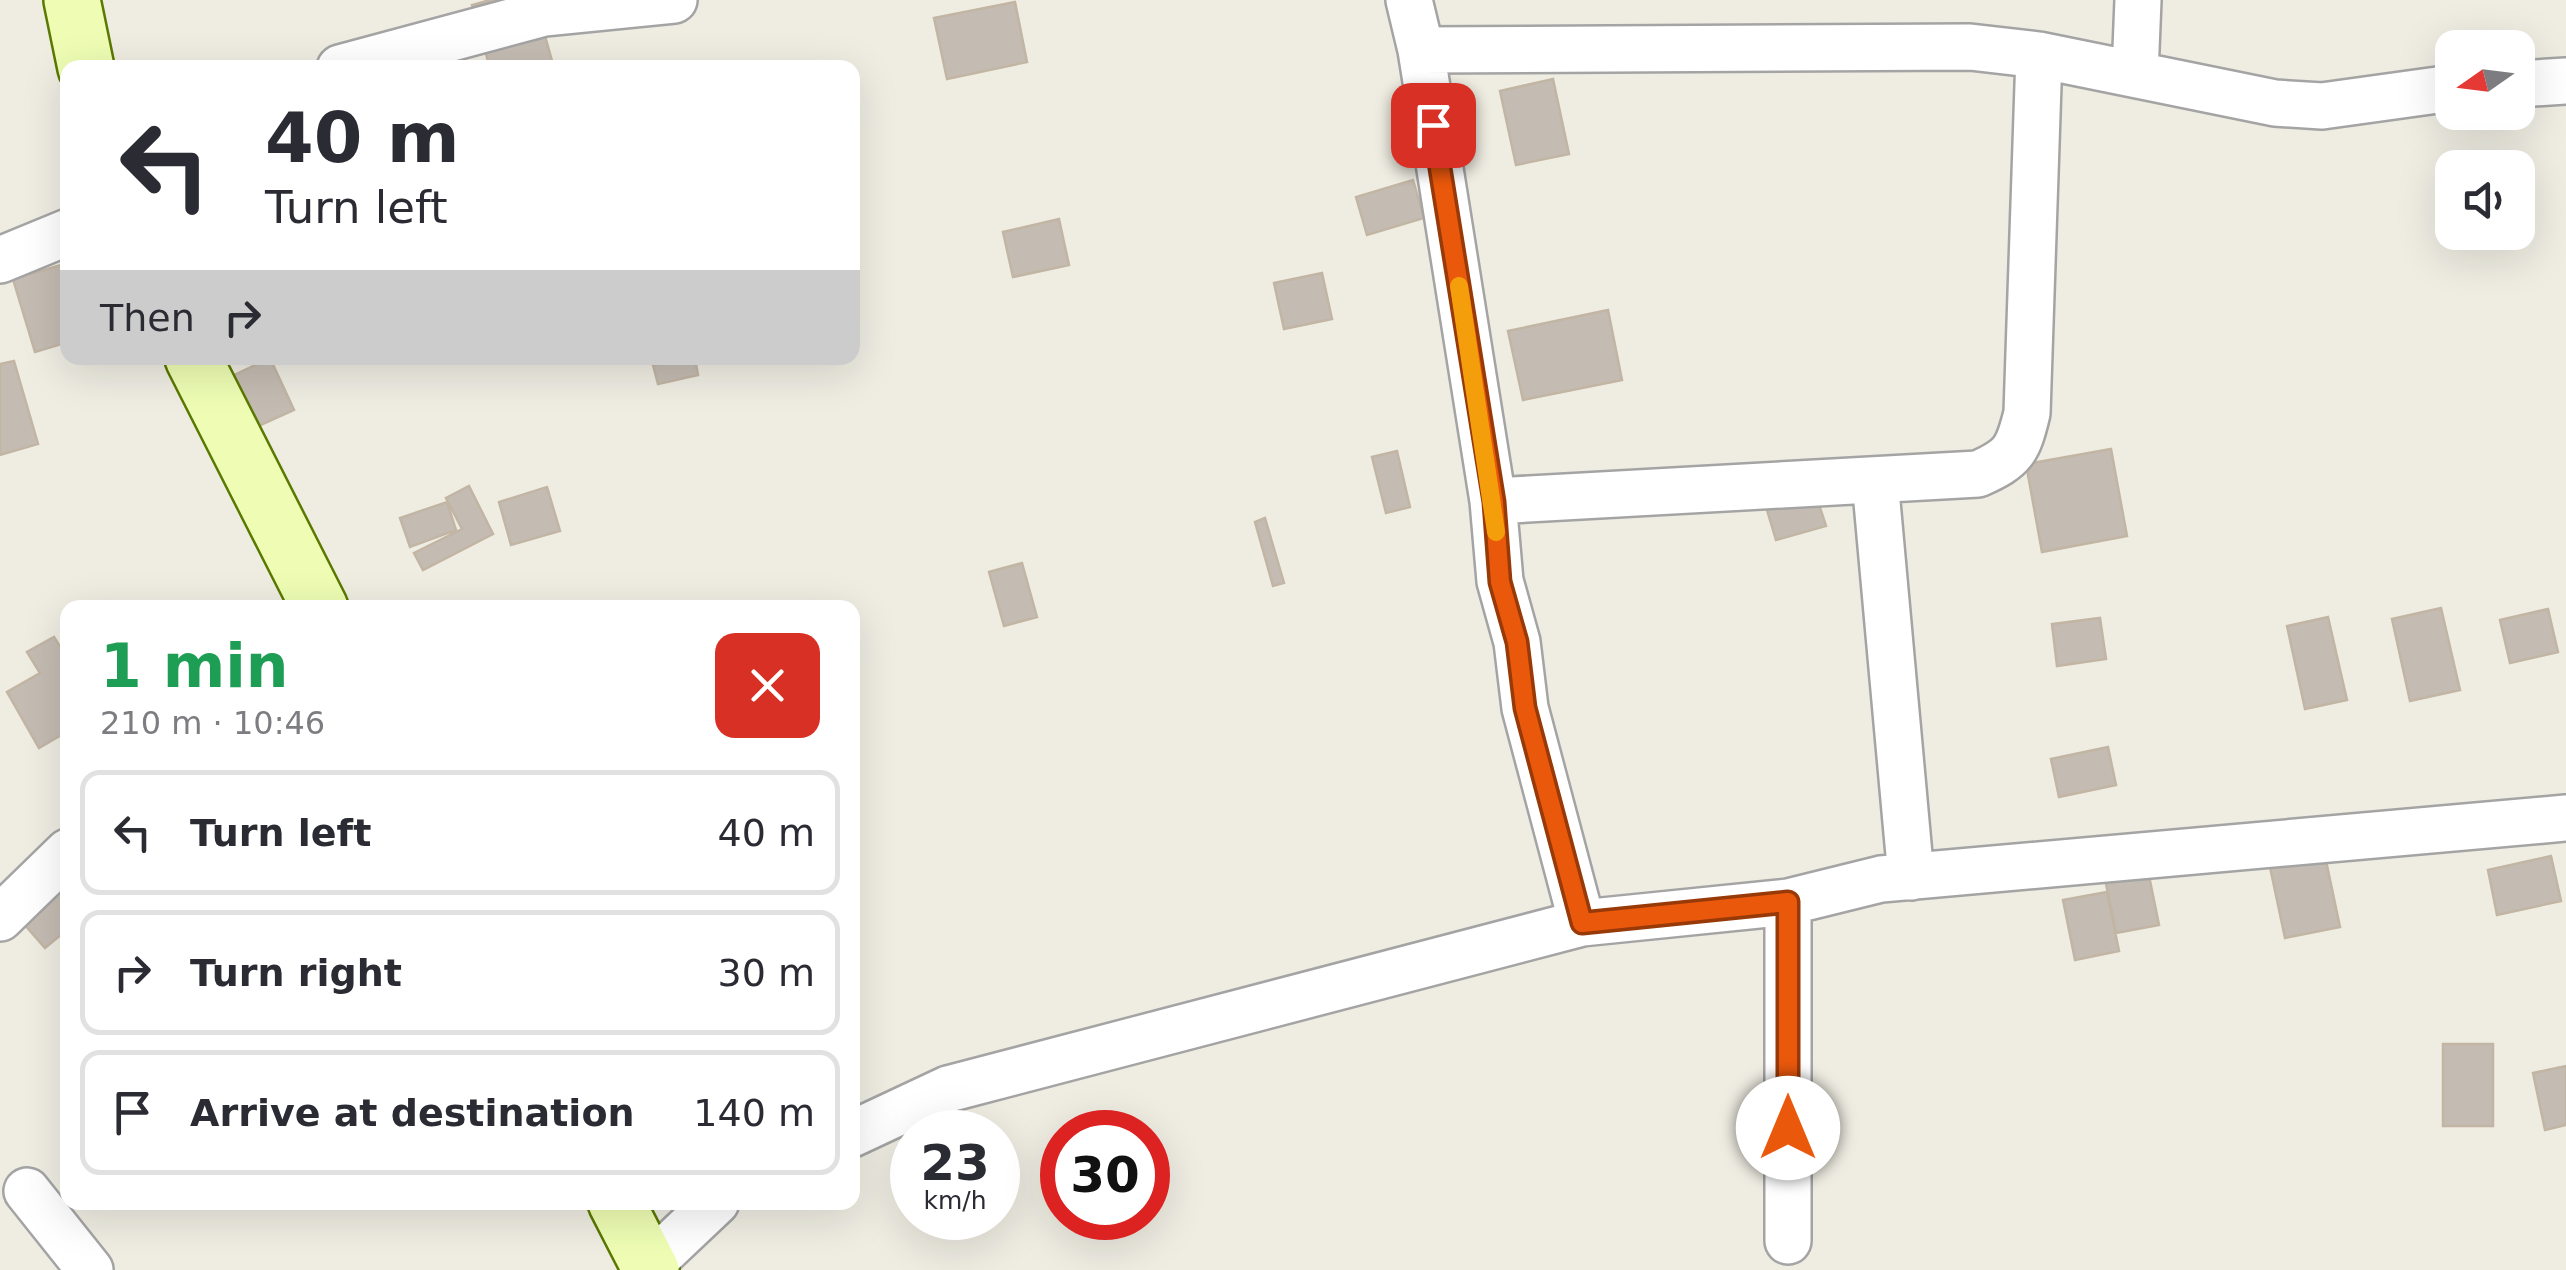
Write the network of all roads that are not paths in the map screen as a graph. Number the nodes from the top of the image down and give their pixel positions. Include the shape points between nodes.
1 (72, 0) edge
2 (674, 0) edge
3 (1409, 0) edge
4 (2138, 0) edge
5 (1421, 50) junction
6 (2039, 55) junction
7 (84, 60) edge
8 (370, 60) edge
9 (2135, 74) junction
10 (2566, 81) edge
11 (2535, 83) edge
12 (2435, 90) edge
13 (60, 235) edge
14 (0, 260) edge
15 (197, 365) edge
16 (1875, 480) junction
17 (1494, 502) junction
18 (316, 600) edge
19 (2566, 818) edge
20 (60, 860) edge
21 (1911, 876) junction
22 (1788, 902) junction
23 (0, 918) edge
24 (1582, 923) junction
25 (860, 1130) edge
26 (27, 1190) dead end
27 (620, 1210) edge
28 (708, 1210) edge
29 (1788, 1241) dead end
30 (648, 1268) edge
31 (90, 1270) edge

1 - 7 main road
2 - 8 street via 544,13
3 - 5 street
4 - 9 street
5 - 6 street via 1970,47
5 - 17 street
6 - 9 street
6 - 16 street via 2027,412 2020,444 2004,462 1978,474
9 - 12 street via 2322,106
10 - 11 street
13 - 14 street
15 - 18 main road
16 - 17 street
16 - 21 street
17 - 24 street via 1500,582 1525,708
19 - 21 street
20 - 23 street
21 - 22 street
22 - 24 street
22 - 29 street
24 - 25 street via 948,1089
26 - 31 street
27 - 30 main road
28 - 30 street

